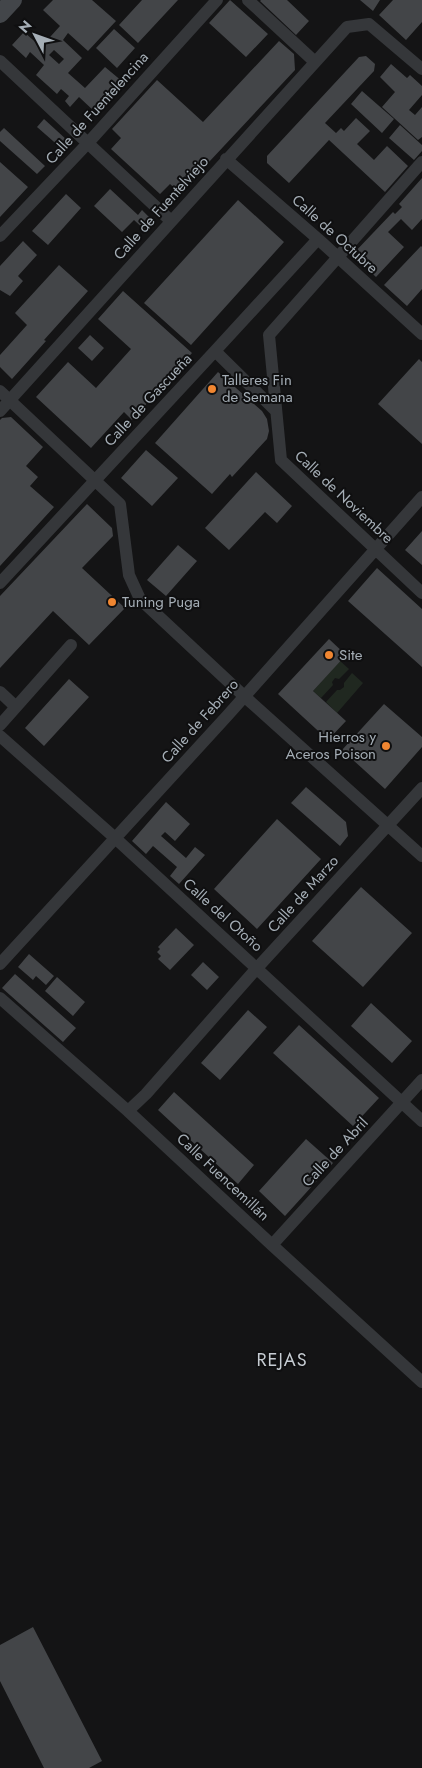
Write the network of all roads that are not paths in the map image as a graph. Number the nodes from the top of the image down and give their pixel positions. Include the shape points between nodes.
1 (13, 0) edge
2 (217, 0) edge
3 (248, 0) edge
4 (0, 14) edge
5 (0, 61) edge
6 (315, 62) junction
7 (422, 69) edge
8 (88, 143) junction
9 (226, 159) junction
10 (422, 162) edge
11 (171, 221) junction
12 (0, 236) edge
13 (318, 239) junction
14 (338, 257) junction
15 (422, 334) edge
16 (215, 352) junction
17 (0, 391) edge
18 (10, 400) junction
19 (275, 410) junction
20 (0, 411) edge
21 (95, 480) junction
22 (422, 497) edge
23 (376, 549) junction
24 (0, 583) edge
25 (422, 593) edge
26 (71, 645) dead end
27 (0, 692) edge
28 (244, 696) junction
29 (16, 707) junction
30 (0, 725) edge
31 (0, 736) edge
32 (422, 788) edge
33 (388, 826) junction
34 (114, 838) junction
35 (422, 856) edge
36 (0, 964) edge
37 (257, 968) junction
38 (0, 998) edge
39 (422, 1080) edge
40 (402, 1102) junction
41 (128, 1111) junction
42 (422, 1121) edge
43 (272, 1245) junction
44 (419, 1374) edge

1 - 4 street
2 - 8 street, Calle de Fuentelencina
3 - 6 street
5 - 8 street
6 - 7 street, Calle de Fuentelviejo via 347,27 369,24
6 - 9 street, Calle de Fuentelviejo
8 - 11 street
8 - 12 street, Calle de Fuentelencina
9 - 11 street, Calle de Fuentelviejo
9 - 13 street, Calle de Octubre
10 - 14 street, Calle de Noviembre
11 - 18 street, Calle de Fuentelviejo
13 - 14 street, Calle de Octubre
13 - 16 street, Calle de Gascueña
14 - 15 street, Calle de Octubre
14 - 19 street, Calle de Noviembre via 269,335
16 - 19 street
16 - 21 street, Calle de Gascueña
17 - 18 street
18 - 20 street, Calle de Fuentelviejo
18 - 21 street
19 - 23 street, Calle de Noviembre via 281,460
21 - 24 street, Calle de Gascueña
21 - 28 street via 120,504 129,575 140,599
22 - 23 street, Calle de Febrero
23 - 25 street, Calle de Noviembre
23 - 28 street, Calle de Febrero
26 - 29 street
27 - 29 street
28 - 33 street
28 - 34 street, Calle de Febrero
29 - 30 street
31 - 34 street, Calle del Otoño
32 - 33 street, Calle de Marzo
33 - 35 street
33 - 37 street, Calle de Marzo
34 - 36 street, Calle de Febrero
34 - 37 street, Calle del Otoño
37 - 40 street, Calle del Otoño
37 - 41 street, Calle de Marzo
38 - 41 street, Calle Fuencemillán
39 - 40 street, Calle de Abril
40 - 42 street, Calle del Otoño
40 - 43 street, Calle de Abril
41 - 43 street, Calle Fuencemillán
43 - 44 street, Calle Fuencemillán

